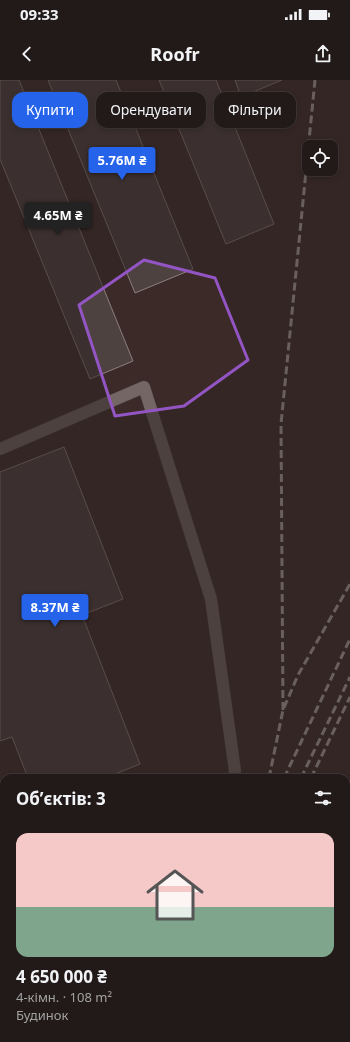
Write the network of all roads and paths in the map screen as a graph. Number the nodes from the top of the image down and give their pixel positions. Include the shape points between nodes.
1 (0, 449) edge
2 (235, 774) edge

1 - 2 lane via 144,388 211,599

